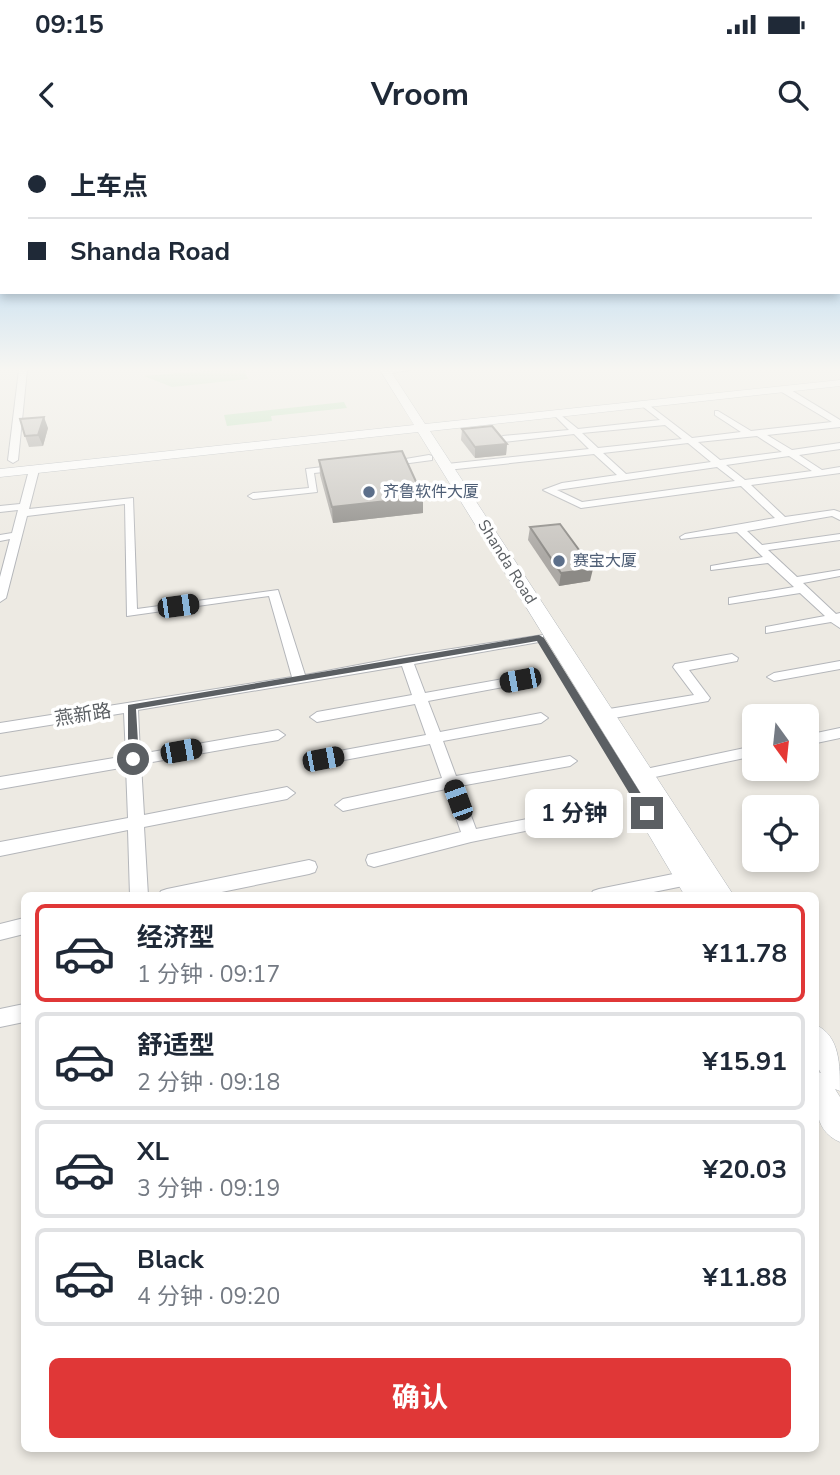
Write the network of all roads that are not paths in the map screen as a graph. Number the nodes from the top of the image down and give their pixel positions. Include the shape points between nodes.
1 (12, 432) edge
2 (314, 432) edge
3 (339, 432) edge
4 (418, 432) edge
5 (421, 432) edge
6 (565, 432) edge
7 (578, 432) edge
8 (679, 432) edge
9 (751, 432) edge
10 (769, 432) edge
11 (754, 434) junction
12 (503, 439) edge
13 (690, 441) junction
14 (840, 446) edge
15 (599, 452) junction
16 (791, 453) junction
17 (429, 458) junction
18 (7, 461) edge
19 (375, 464) edge
20 (719, 464) junction
21 (349, 467) edge
22 (447, 467) junction
23 (34, 470) junction
24 (840, 470) edge
25 (0, 473) edge
26 (821, 473) junction
27 (624, 477) junction
28 (745, 485) junction
29 (253, 496) dead end
30 (0, 509) edge
31 (24, 509) junction
32 (840, 517) edge
33 (783, 520) junction
34 (739, 529) junction
35 (17, 535) junction
36 (685, 537) dead end
37 (840, 537) edge
38 (0, 538) edge
39 (760, 548) junction
40 (771, 559) junction
41 (5, 565) edge
42 (715, 568) dead end
43 (840, 573) edge
44 (798, 585) junction
45 (0, 598) edge
46 (733, 601) dead end
47 (838, 620) edge
48 (770, 630) dead end
49 (539, 638) junction
50 (732, 658) dead end
51 (406, 660) junction
52 (840, 665) edge
53 (774, 677) dead end
54 (300, 680) junction
55 (520, 680) dead end
56 (420, 699) junction
57 (131, 707) junction
58 (603, 715) junction
59 (317, 717) dead end
60 (541, 718) dead end
61 (0, 728) edge
62 (840, 733) edge
63 (278, 735) dead end
64 (819, 737) edge
65 (435, 738) junction
66 (742, 754) edge
67 (133, 759) junction
68 (323, 759) dead end
69 (570, 761) dead end
70 (641, 775) junction
71 (451, 782) junction
72 (0, 783) edge
73 (287, 793) dead end
74 (343, 805) dead end
75 (588, 813) dead end
76 (136, 822) junction
77 (471, 836) junction
78 (0, 849) edge
79 (374, 860) dead end
80 (309, 867) dead end
81 (688, 878) junction
82 (139, 892) edge
83 (187, 892) edge
84 (619, 892) edge
85 (696, 892) edge
86 (718, 892) edge
87 (21, 927) edge
88 (0, 932) edge
89 (21, 1014) edge
90 (0, 1018) edge
91 (819, 1044) edge
92 (840, 1076) edge
93 (819, 1091) edge
94 (840, 1126) edge

1 - 18 street
2 - 18 main road
3 - 23 main road
4 - 17 main road, Shanda Road
5 - 22 main road, Shanda Road
6 - 12 street
7 - 15 street
8 - 13 street
9 - 11 street
10 - 11 street
11 - 13 street
11 - 16 street
13 - 15 street
13 - 20 street
14 - 16 street
15 - 22 street
15 - 27 street
16 - 20 street
16 - 26 street
17 - 19 street
17 - 49 main road, Shanda Road
20 - 27 street
20 - 28 street
21 - 29 street via 309,471 314,489
22 - 58 main road, Shanda Road
23 - 25 main road
23 - 31 street
24 - 26 street
26 - 28 street
27 - 28 street via 548,490 582,505
28 - 33 street
30 - 31 street
31 - 35 street
31 - 54 street via 130,500 131,613 274,592
32 - 33 street via 834,513
33 - 34 street
34 - 36 street
34 - 39 street
35 - 38 street
35 - 41 street
37 - 39 street
39 - 40 street
40 - 42 street
40 - 44 street
41 - 45 street
43 - 44 street
44 - 46 street
44 - 47 street
47 - 48 street
49 - 51 street, 燕新路
49 - 81 main road, Shanda Road
50 - 58 street via 680,667 703,698
51 - 54 street, 燕新路
51 - 56 street
52 - 53 street
54 - 57 street, 燕新路
55 - 56 street
56 - 59 street
56 - 65 street
57 - 61 street, 燕新路
57 - 67 street
58 - 70 main road, Shanda Road
60 - 65 street
62 - 64 street
63 - 67 street
65 - 68 street
65 - 71 street
66 - 70 street
67 - 72 street
67 - 76 street
69 - 71 street
70 - 86 main road, Shanda Road
71 - 74 street
71 - 77 street
73 - 76 street
75 - 77 street
76 - 78 street
76 - 82 street
77 - 79 street
80 - 83 street
81 - 84 street
81 - 85 main road, Shanda Road
87 - 88 street
89 - 90 street
91 - 92 main road
93 - 94 main road

